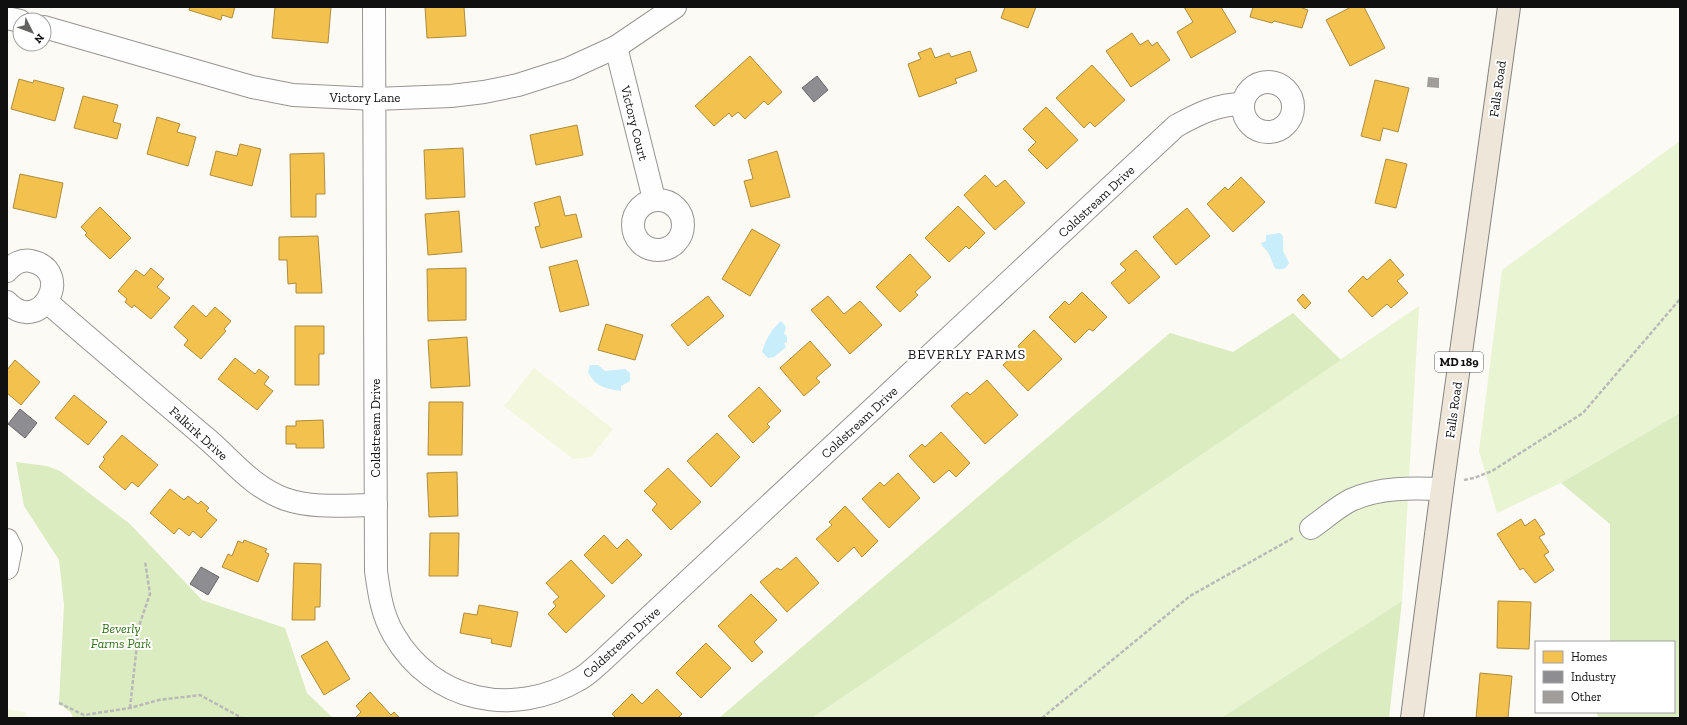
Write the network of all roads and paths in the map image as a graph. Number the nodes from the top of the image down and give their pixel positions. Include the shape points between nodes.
1 (374, 7) edge
2 (675, 7) edge
3 (1509, 7) edge
4 (52, 29) edge
5 (616, 48) junction
6 (375, 99) junction
7 (1243, 104) dead end
8 (654, 199) dead end
9 (7, 271) edge
10 (1680, 299) edge
11 (7, 302) edge
12 (47, 302) junction
13 (1442, 488) junction
14 (376, 505) junction
15 (1311, 528) joint
16 (7, 540) edge
17 (145, 561) dead end
18 (7, 568) edge
19 (59, 703) dead end
20 (130, 708) junction
21 (242, 718) edge
22 (1042, 718) edge
23 (1412, 718) edge

1 - 6 street, Coldstream Drive
2 - 5 street, Victory Lane
3 - 13 main road, Falls Road / MD 189
4 - 6 street, Victory Lane via 252,87 294,95
5 - 6 street, Victory Lane via 568,69 491,91 451,96
5 - 8 street, Victory Court
6 - 14 street, Coldstream Drive
7 - 14 street, Coldstream Drive via 1221,105 1176,126 600,663 580,680 558,691 535,698 511,701 487,699 445,686 418,666 394,635 384,614 376,571
9 - 12 street via 20,262 28,261 43,266 49,272 52,284
10 - 13 path via 1583,413 1492,471 1474,478 1458,480
11 - 12 street via 26,312 34,311
12 - 14 street, Falkirk Drive via 262,488 305,504
13 - 15 street via 1399,488 1351,500
13 - 23 main road, Falls Road / MD 189
15 - 22 path via 1190,596
16 - 18 street via 11,548
17 - 20 path via 150,594 139,626
19 - 20 path via 84,715
20 - 21 path via 159,700 200,695

